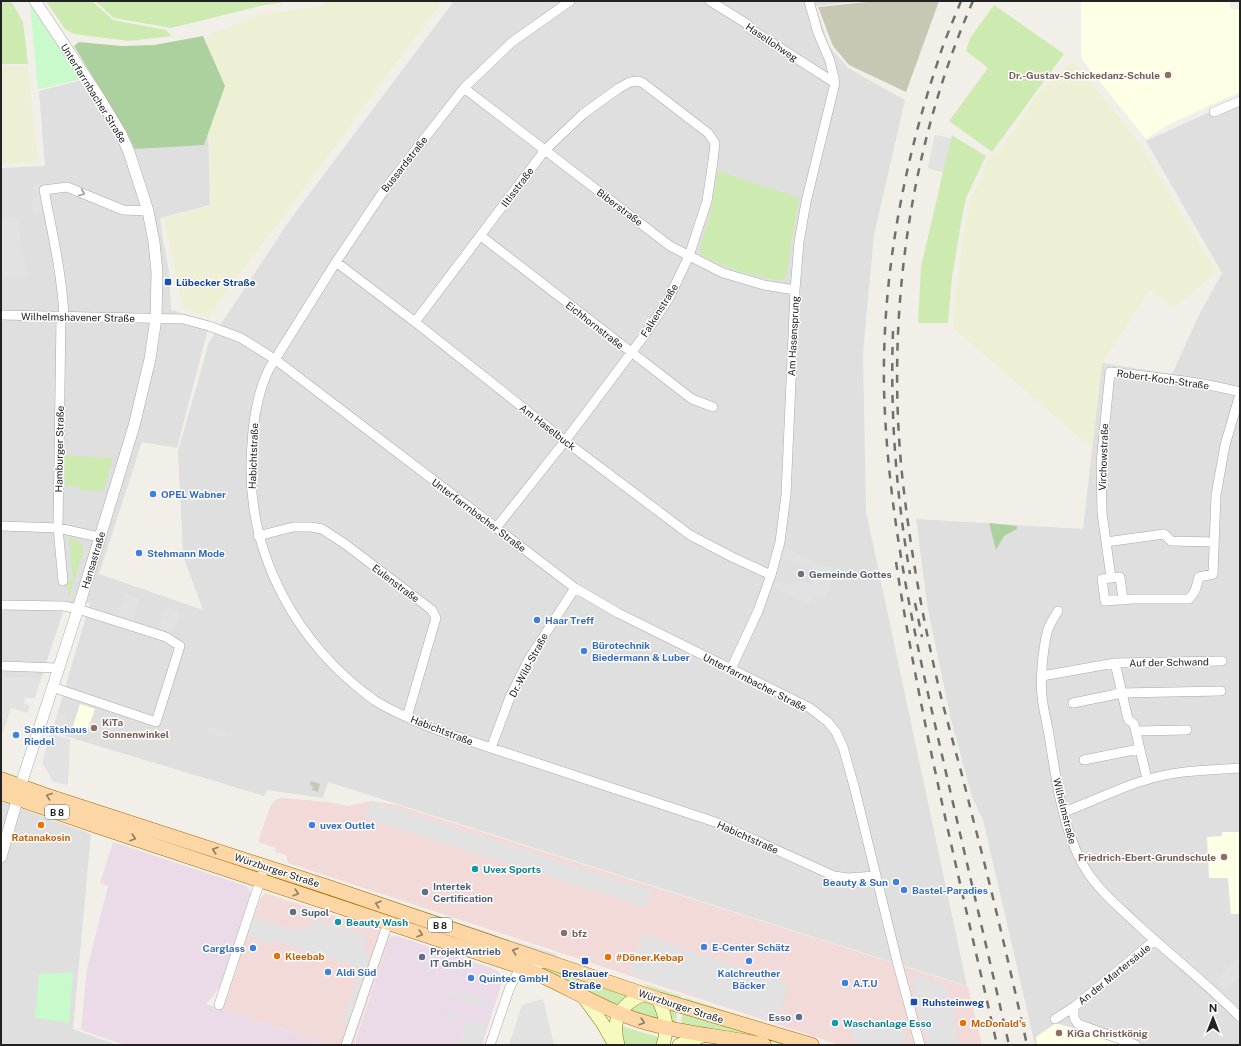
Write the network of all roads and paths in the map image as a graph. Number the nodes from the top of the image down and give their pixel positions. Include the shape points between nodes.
1 (35, 1) edge
2 (570, 1) edge
3 (710, 1) edge
4 (809, 1) edge
5 (643, 83) joint
6 (835, 83) junction
7 (464, 88) junction
8 (1240, 101) edge
9 (1214, 112) dead end
10 (545, 150) junction
11 (148, 211) junction
12 (481, 236) junction
13 (689, 256) junction
14 (336, 262) junction
15 (795, 290) junction
16 (1, 315) edge
17 (62, 317) junction
18 (156, 318) junction
19 (415, 322) junction
20 (630, 353) junction
21 (276, 360) junction
22 (1110, 372) joint
23 (1240, 393) edge
24 (713, 406) dead end
25 (565, 441) junction
26 (1, 526) edge
27 (58, 528) junction
28 (496, 528) junction
29 (258, 536) junction
30 (99, 537) junction
31 (1106, 542) junction
32 (1214, 542) junction
33 (771, 575) junction
34 (1111, 578) junction
35 (62, 581) dead end
36 (575, 588) junction
37 (1123, 600) junction
38 (1, 605) edge
39 (78, 609) junction
40 (1058, 611) dead end
41 (1222, 661) dead end
42 (1115, 663) junction
43 (1, 666) edge
44 (58, 668) junction
45 (731, 669) junction
46 (1042, 676) junction
47 (52, 687) junction
48 (1221, 691) dead end
49 (1122, 693) junction
50 (1073, 703) dead end
51 (407, 717) junction
52 (1187, 730) dead end
53 (1136, 731) junction
54 (491, 748) junction
55 (1139, 749) junction
56 (1084, 760) dead end
57 (1240, 768) edge
58 (1, 779) edge
59 (1147, 779) junction
60 (19, 792) junction
61 (1, 793) edge
62 (1064, 812) junction
63 (1, 857) edge
64 (265, 867) junction
65 (875, 876) junction
66 (259, 881) junction
67 (388, 923) junction
68 (1155, 940) junction
69 (552, 963) junction
70 (521, 967) junction
71 (644, 994) junction
72 (585, 998) junction
73 (658, 999) junction
74 (219, 1005) dead end
75 (1074, 1007) junction
76 (619, 1014) junction
77 (1240, 1017) edge
78 (1056, 1019) dead end
79 (666, 1028) junction
80 (916, 1034) junction
81 (705, 1035) junction
82 (346, 1045) edge
83 (490, 1045) edge
84 (615, 1045) edge
85 (618, 1045) edge
86 (664, 1045) edge
87 (679, 1045) edge
88 (764, 1045) edge
89 (812, 1045) edge
90 (914, 1045) edge
91 (920, 1045) edge
92 (1136, 1045) edge

1 - 11 street, Unterfarrnbacher Straße via 121,134 130,152
2 - 7 street, Bussardstraße via 512,42
3 - 6 street, Hasellohweg
4 - 6 street, Am Hasensprung
5 - 10 street, Iltisstraße via 630,82 619,88 583,114
5 - 13 street, Falkenstraße via 708,133 715,143 707,201
6 - 15 street, Am Hasensprung via 806,202
7 - 10 street, Biberstraße
7 - 14 street, Bussardstraße via 385,189
8 - 9 street
10 - 12 street, Iltisstraße
10 - 13 street, Biberstraße via 670,246
17 -> 11 street, Hamburger Straße via 63,299 55,242 44,190 67,186 123,210
11 - 18 street, Unterfarrnbacher Straße via 157,272
12 - 19 street, Iltisstraße
12 - 20 street, Eichhornstraße
13 - 15 street, Biberstraße via 723,273 764,285
13 - 20 street, Falkenstraße via 668,300
14 - 19 street, Am Haselbuck
14 - 21 street, Bussardstraße
15 - 33 street, Am Hasensprung via 786,495 780,542
16 - 17 street, Wilhelmshavener Straße
17 - 18 street, Wilhelmshavener Straße
17 - 27 street, Hamburger Straße
18 - 21 street, Unterfarrnbacher Straße via 183,319 209,326 241,338
18 - 30 street, Hansastraße via 150,359 132,433
19 - 25 street, Am Haselbuck
20 - 24 street, Eichhornstraße via 692,399
20 - 25 street, Falkenstraße
21 - 28 street, Unterfarrnbacher Straße
21 - 29 street, Habichtstraße via 263,382 252,433 251,492
22 - 23 street, Robert-Koch-Straße via 1182,380
22 - 31 street, Virchowstraße via 1101,463 1102,513
23 - 32 street via 1221,466 1216,495
25 - 28 street, Falkenstraße
25 - 33 street, Am Haselbuck via 690,535 732,558
26 - 27 street
27 - 30 street
27 - 35 street, Hamburger Straße
28 - 36 street, Unterfarrnbacher Straße
29 - 51 street, Habichtstraße via 277,585 294,616 320,652 375,700
29 - 51 street, Eulenstraße via 293,527 322,529 432,610 436,618
30 - 39 street, Hansastraße
31 - 32 street via 1164,534 1171,542
31 - 34 street, Virchowstraße
32 - 37 street via 1213,574 1199,577 1195,591 1189,599
33 - 45 street, Am Hasensprung via 758,611
34 - 37 street via 1120,577
34 - 37 street via 1102,579 1105,601
36 - 45 street, Unterfarrnbacher Straße via 618,613
36 - 54 street, Dr.-Wild-Straße via 529,659 510,697
38 - 39 street via 64,606
39 - 44 street, Hansastraße
39 - 47 street via 166,637 180,646 156,722
40 - 46 street, Wilhelmstraße via 1047,632
41 - 42 street, Auf der Schwand
42 - 46 street, Auf der Schwand
42 - 49 street, Auf der Schwand
43 - 44 street
44 - 47 street, Hansastraße
45 - 65 street, Unterfarrnbacher Straße via 810,708 836,732 854,786
46 - 62 street, Wilhelmstraße via 1042,696
47 - 60 street, Hansastraße
48 - 49 street
49 - 50 street
49 - 53 street, Auf der Schwand via 1128,719 1134,724
51 - 54 street, Habichtstraße
52 - 53 street
53 - 55 street, Auf der Schwand
54 - 65 street, Habichtstraße via 715,822 834,876
55 - 56 street
55 - 59 street, Auf der Schwand
57 - 59 street via 1189,771
58 - 60 main road, Würzburger Straße / B 8
59 - 62 street
60 - 61 main road, Würzburger Straße / B 8
60 - 63 street, Hansastraße
64 -> 60 main road, Würzburger Straße / B 8
60 -> 66 main road, Würzburger Straße / B 8
62 - 68 street, Wilhelmstraße via 1073,844 1092,879
64 - 66 street
69 -> 64 main road, Würzburger Straße / B 8
65 - 80 street, Unterfarrnbacher Straße
66 -> 67 main road, Würzburger Straße / B 8
66 - 74 street, Würzburger Straße
67 -> 70 main road, Würzburger Straße / B 8
67 - 82 street
68 - 75 street, An der Martersäule
68 - 77 street, Wilhelmstraße
69 - 70 street, Würzburger Straße
69 - 71 main road, Würzburger Straße / B 8
70 - 72 main road, Würzburger Straße / B 8
70 - 83 street via 510,986
71 - 73 main road, Würzburger Straße / B 8
71 - 76 main road via 631,1000
72 - 76 main road, Würzburger Straße / B 8
72 - 84 main road
73 - 79 main road via 665,1015
73 - 89 main road, Würzburger Straße / B 8
75 - 78 street, An der Martersäule
75 - 92 street, An der Martersäule via 1074,1018 1078,1024
76 -> 79 main road, Würzburger Straße / B 8
76 - 85 main road via 616,1031
79 - 81 main road, Würzburger Straße / B 8
79 - 86 main road
80 - 90 street, Unterfarrnbacher Straße
80 - 91 street, Unterfarrnbacher Straße
81 - 87 main road
81 - 88 main road, Würzburger Straße / B 8

